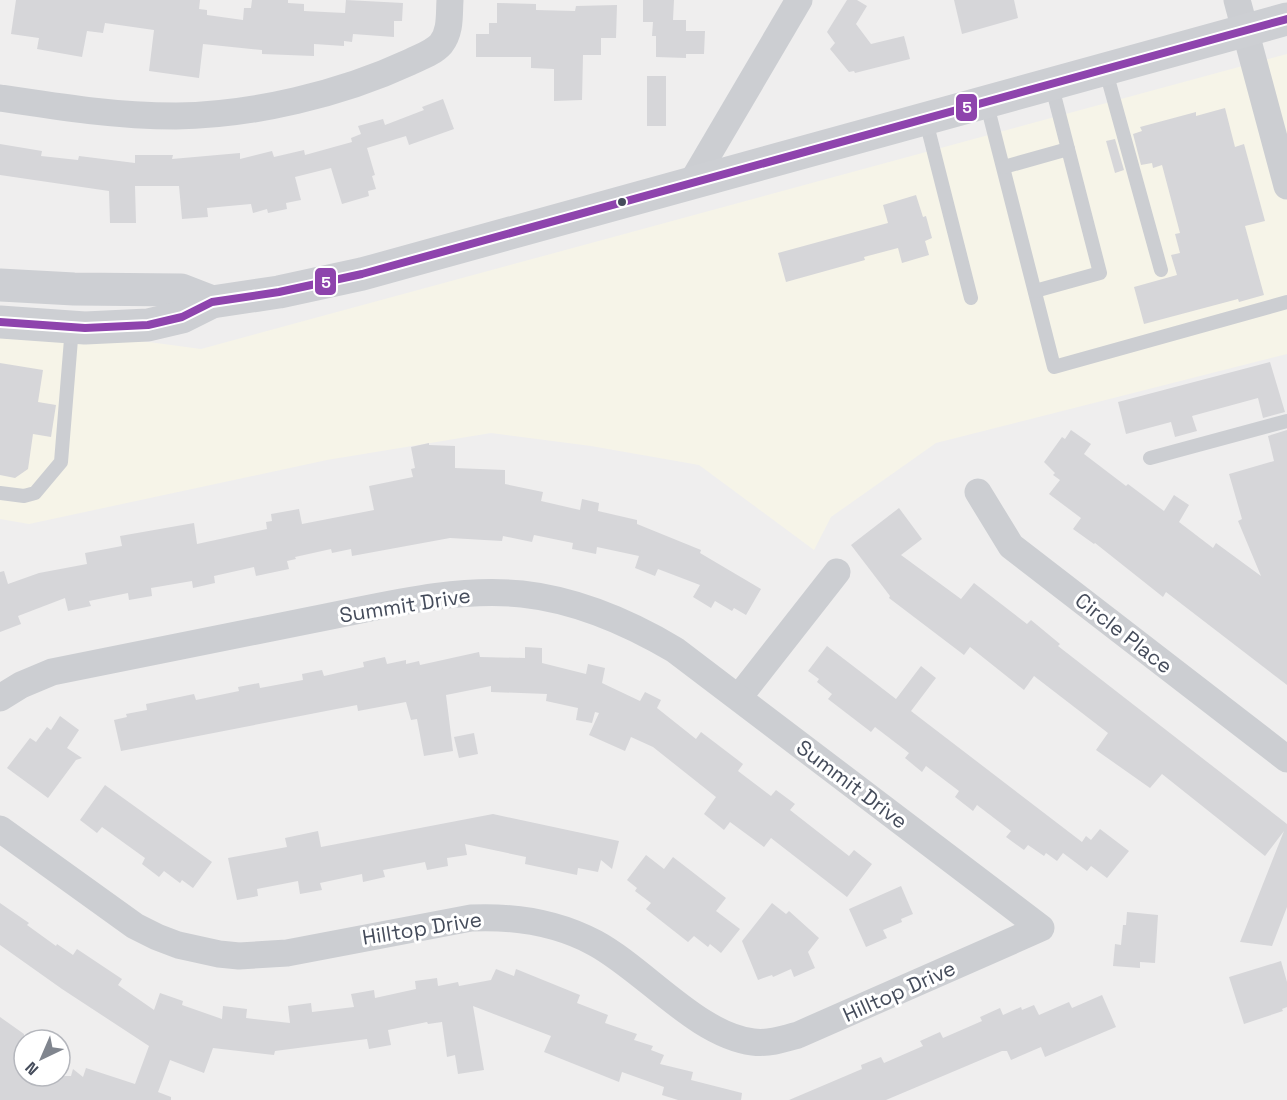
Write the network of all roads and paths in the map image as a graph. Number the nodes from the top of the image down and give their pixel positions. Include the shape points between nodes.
1 (450, 0) edge
2 (799, 0) edge
3 (1242, 15) edge
4 (1287, 19) edge
5 (1105, 68) junction
6 (1051, 83) junction
7 (0, 98) edge
8 (986, 101) junction
9 (925, 117) junction
10 (1068, 149) junction
11 (1004, 167) junction
12 (692, 182) junction
13 (1287, 186) edge
14 (1161, 270) dead end
15 (0, 285) edge
16 (1035, 291) junction
17 (971, 298) dead end
18 (212, 302) junction
19 (1287, 302) edge
20 (0, 322) edge
21 (72, 327) junction
22 (1287, 421) edge
23 (1150, 458) dead end
24 (978, 492) dead end
25 (0, 493) edge
26 (837, 572) dead end
27 (739, 697) junction
28 (0, 698) edge
29 (1287, 759) edge
30 (0, 830) edge
31 (1041, 928) joint

1 - 7 street via 449,24 435,50 362,81 262,107 179,116 139,115
2 - 12 street
3 - 4 main road
3 - 5 main road
3 - 13 street
5 - 6 main road
5 - 14 lane
6 - 8 main road
6 - 10 lane
8 - 9 main road
8 - 11 lane
9 - 12 main road
9 - 17 lane
10 - 11 lane
10 - 16 lane via 1100,273
11 - 16 lane
12 - 18 main road via 362,274
15 - 18 main road via 180,290
16 - 19 lane via 1054,367
18 - 21 main road via 182,317 148,326
20 - 21 main road
21 - 25 lane via 62,462 35,492 24,496
22 - 23 lane
24 - 29 street, Circle Place via 1011,546
26 - 27 street
27 - 28 street, Summit Drive via 675,650 600,613 525,594 480,592 428,597 52,672
27 - 31 street, Summit Drive
30 - 31 street, Hilltop Drive via 135,926 178,945 219,954 261,956 471,918 496,916 536,921 594,942 709,1026 756,1042 798,1035

